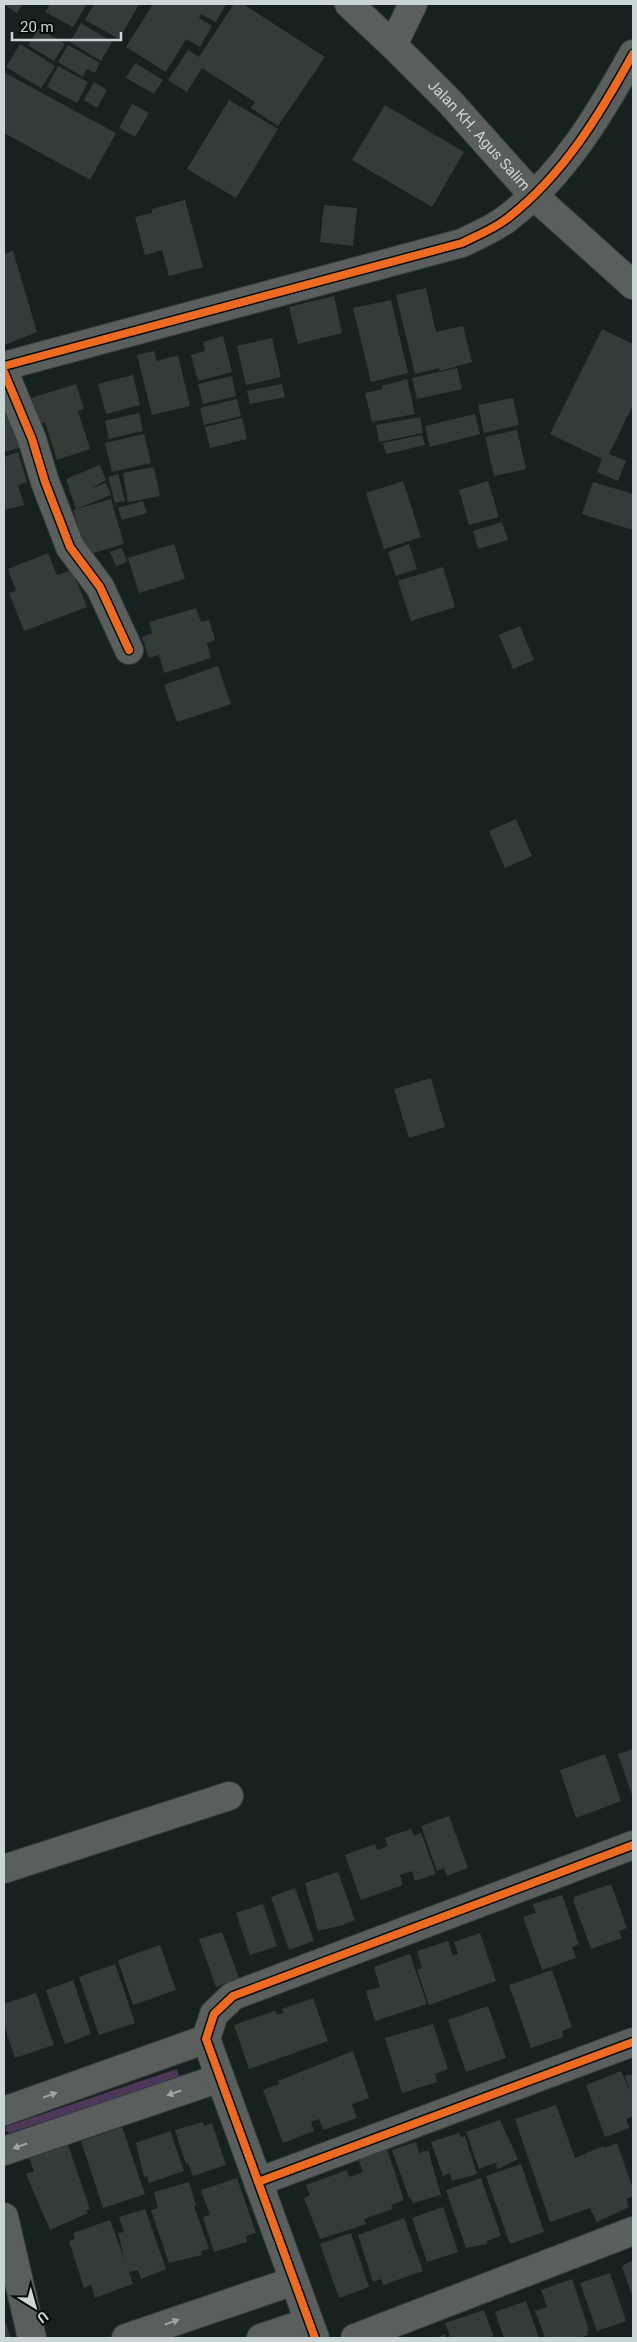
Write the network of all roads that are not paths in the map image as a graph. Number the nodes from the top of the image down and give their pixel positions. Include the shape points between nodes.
1 (349, 4) edge
2 (413, 4) edge
3 (393, 45) junction
4 (633, 54) edge
5 (534, 196) junction
6 (633, 285) edge
7 (4, 366) edge
8 (4, 372) edge
9 (129, 650) dead end
10 (229, 1796) dead end
11 (633, 1845) edge
12 (4, 1869) edge
13 (206, 2039) junction
14 (633, 2042) edge
15 (220, 2078) junction
16 (4, 2111) edge
17 (4, 2151) edge
18 (258, 2182) junction
19 (4, 2217) edge
20 (633, 2231) edge
21 (294, 2280) junction
22 (312, 2330) edge
23 (32, 2338) edge
24 (126, 2338) edge
25 (261, 2338) edge
26 (355, 2338) edge

1 - 3 street, Jalan KH. Agus Salim
2 - 3 street
3 - 5 street, Jalan KH. Agus Salim
4 - 5 street via 587,133
5 - 6 street, Jalan KH. Agus Salim
5 - 7 street via 508,219 462,243
8 - 9 street via 32,439 70,547 100,587
10 - 12 street
11 - 13 street via 233,1996 214,2014
13 - 15 street
16 -> 13 street
14 - 18 street
15 -> 17 street
15 - 18 street
18 - 21 street
19 - 23 street
20 - 26 street
21 - 22 street
24 -> 21 street
22 - 25 street

